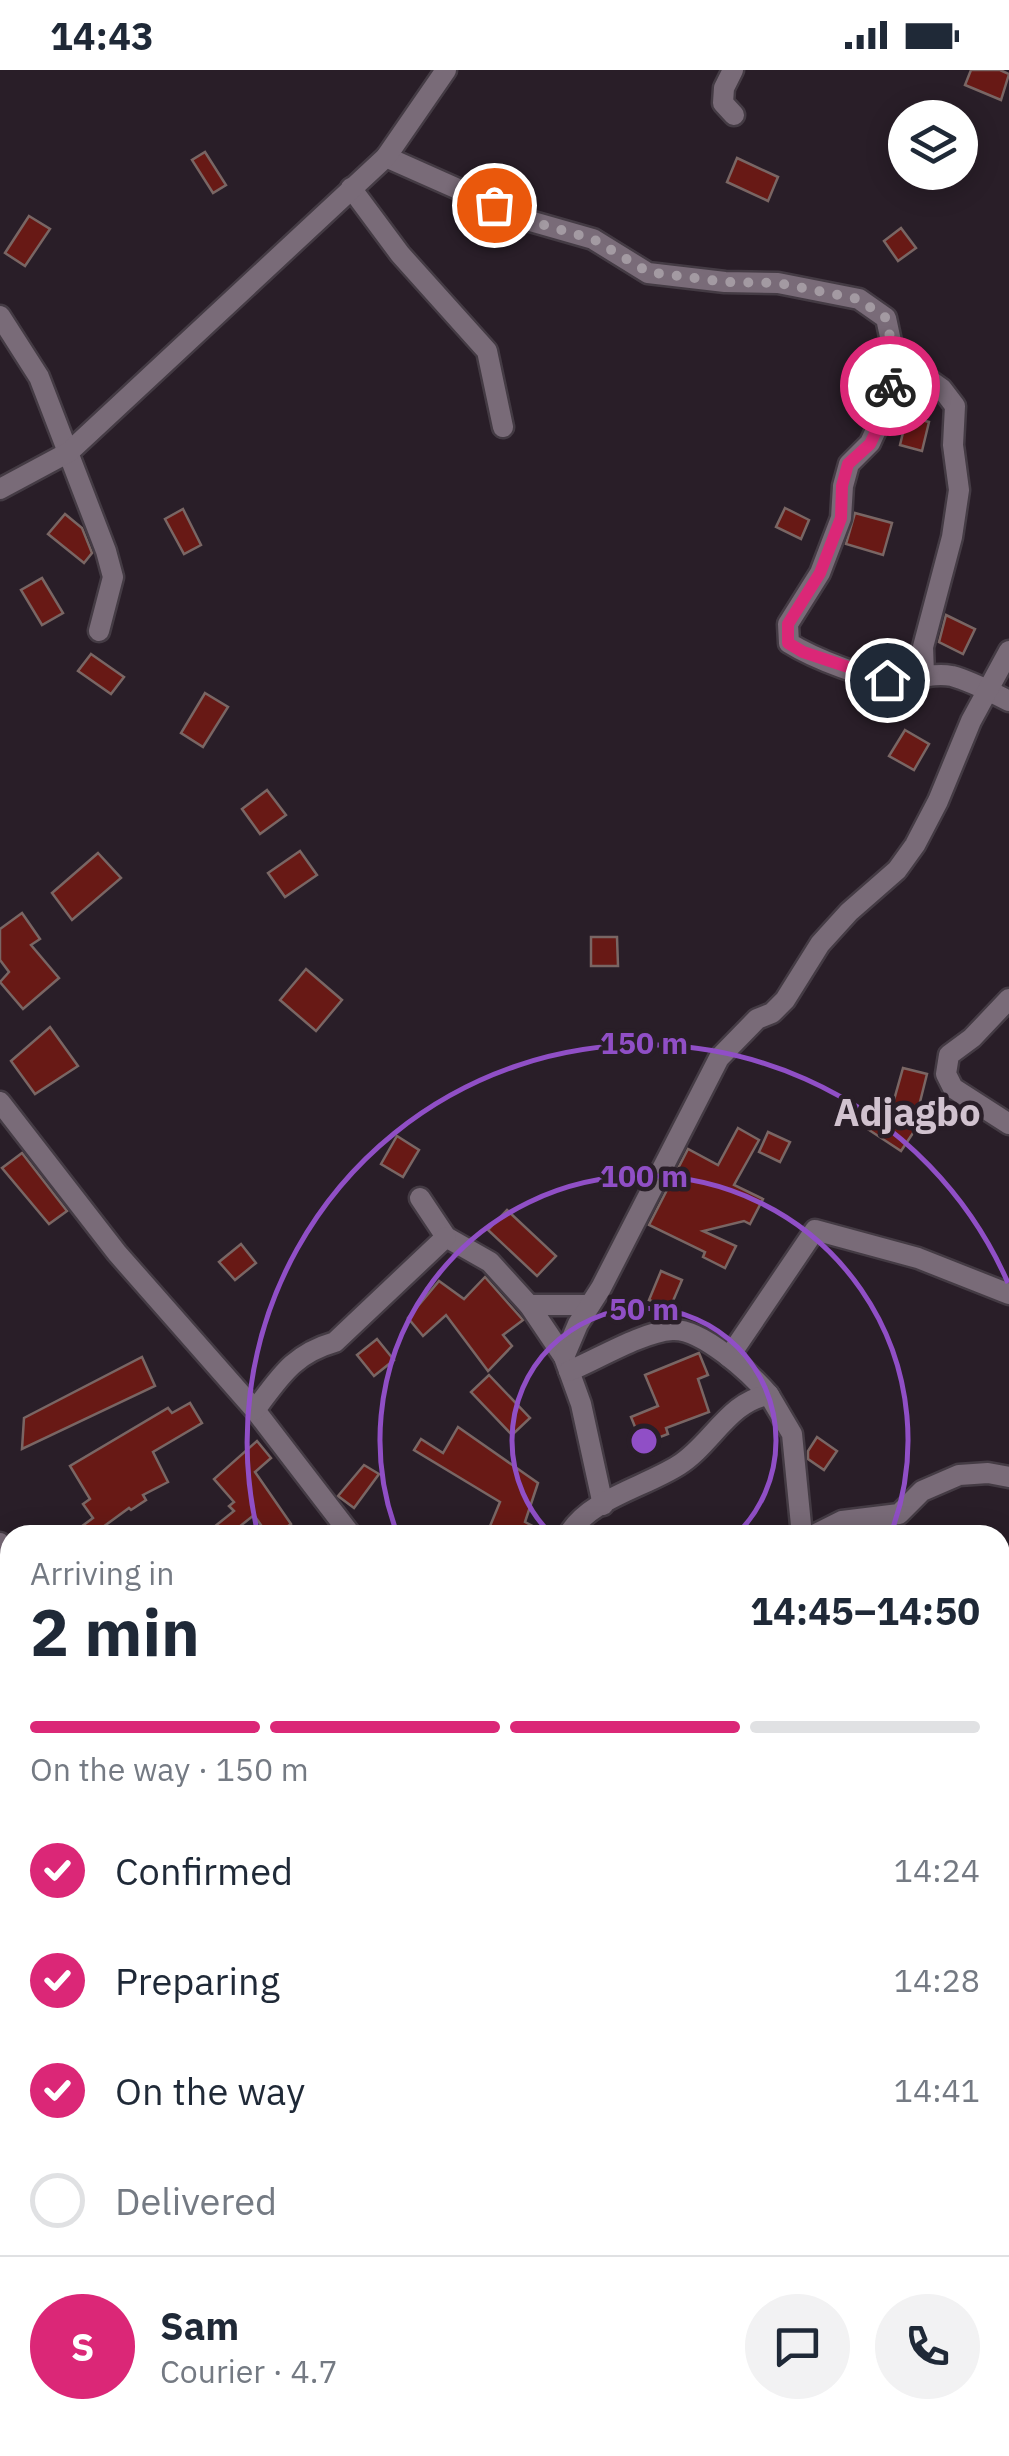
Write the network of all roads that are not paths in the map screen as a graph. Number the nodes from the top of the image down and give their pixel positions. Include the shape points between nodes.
1 (446, 70) edge
2 (733, 70) edge
3 (734, 116) dead end
4 (386, 158) junction
5 (351, 188) junction
6 (0, 316) edge
7 (894, 356) junction
8 (502, 428) dead end
9 (69, 452) junction
10 (0, 490) edge
11 (99, 631) dead end
12 (1009, 652) edge
13 (924, 674) junction
14 (988, 690) junction
15 (1009, 700) edge
16 (1009, 999) edge
17 (0, 1102) edge
18 (1009, 1124) edge
19 (420, 1198) dead end
20 (446, 1237) junction
21 (1009, 1294) edge
22 (529, 1305) junction
23 (590, 1305) junction
24 (729, 1357) junction
25 (567, 1364) junction
26 (769, 1395) junction
27 (255, 1410) junction
28 (1009, 1477) edge
29 (602, 1505) junction
30 (343, 1525) edge
31 (576, 1525) edge
32 (801, 1525) edge
33 (834, 1525) edge

1 - 4 street
2 - 3 street via 723,103
4 - 5 street
4 - 7 street via 530,221 593,239 648,272 778,283 858,299 886,318
5 - 8 street via 487,351
5 - 9 street
6 - 9 street via 38,378
7 - 13 street via 955,406 959,490 923,647
7 - 13 street via 888,406 870,444 848,464 841,518 820,573 788,624 788,643 887,680
9 - 10 street
9 - 11 street via 113,577
12 - 14 street
13 - 14 street
14 - 15 street
14 - 23 street via 916,846 820,944 785,1000 719,1058
16 - 18 street via 950,1055 946,1074 954,1088
17 - 27 street via 117,1253
19 - 20 street
20 - 22 street via 490,1262
20 - 27 street via 336,1342 292,1362
21 - 24 street via 918,1258 816,1230
22 - 23 street
22 - 25 street
23 - 25 street
24 - 25 street via 677,1330
24 - 26 street
25 - 29 street
26 - 29 street via 750,1398 682,1464
26 - 32 street via 792,1434
27 - 30 street
28 - 33 street via 959,1475 922,1491 899,1514
29 - 31 street

